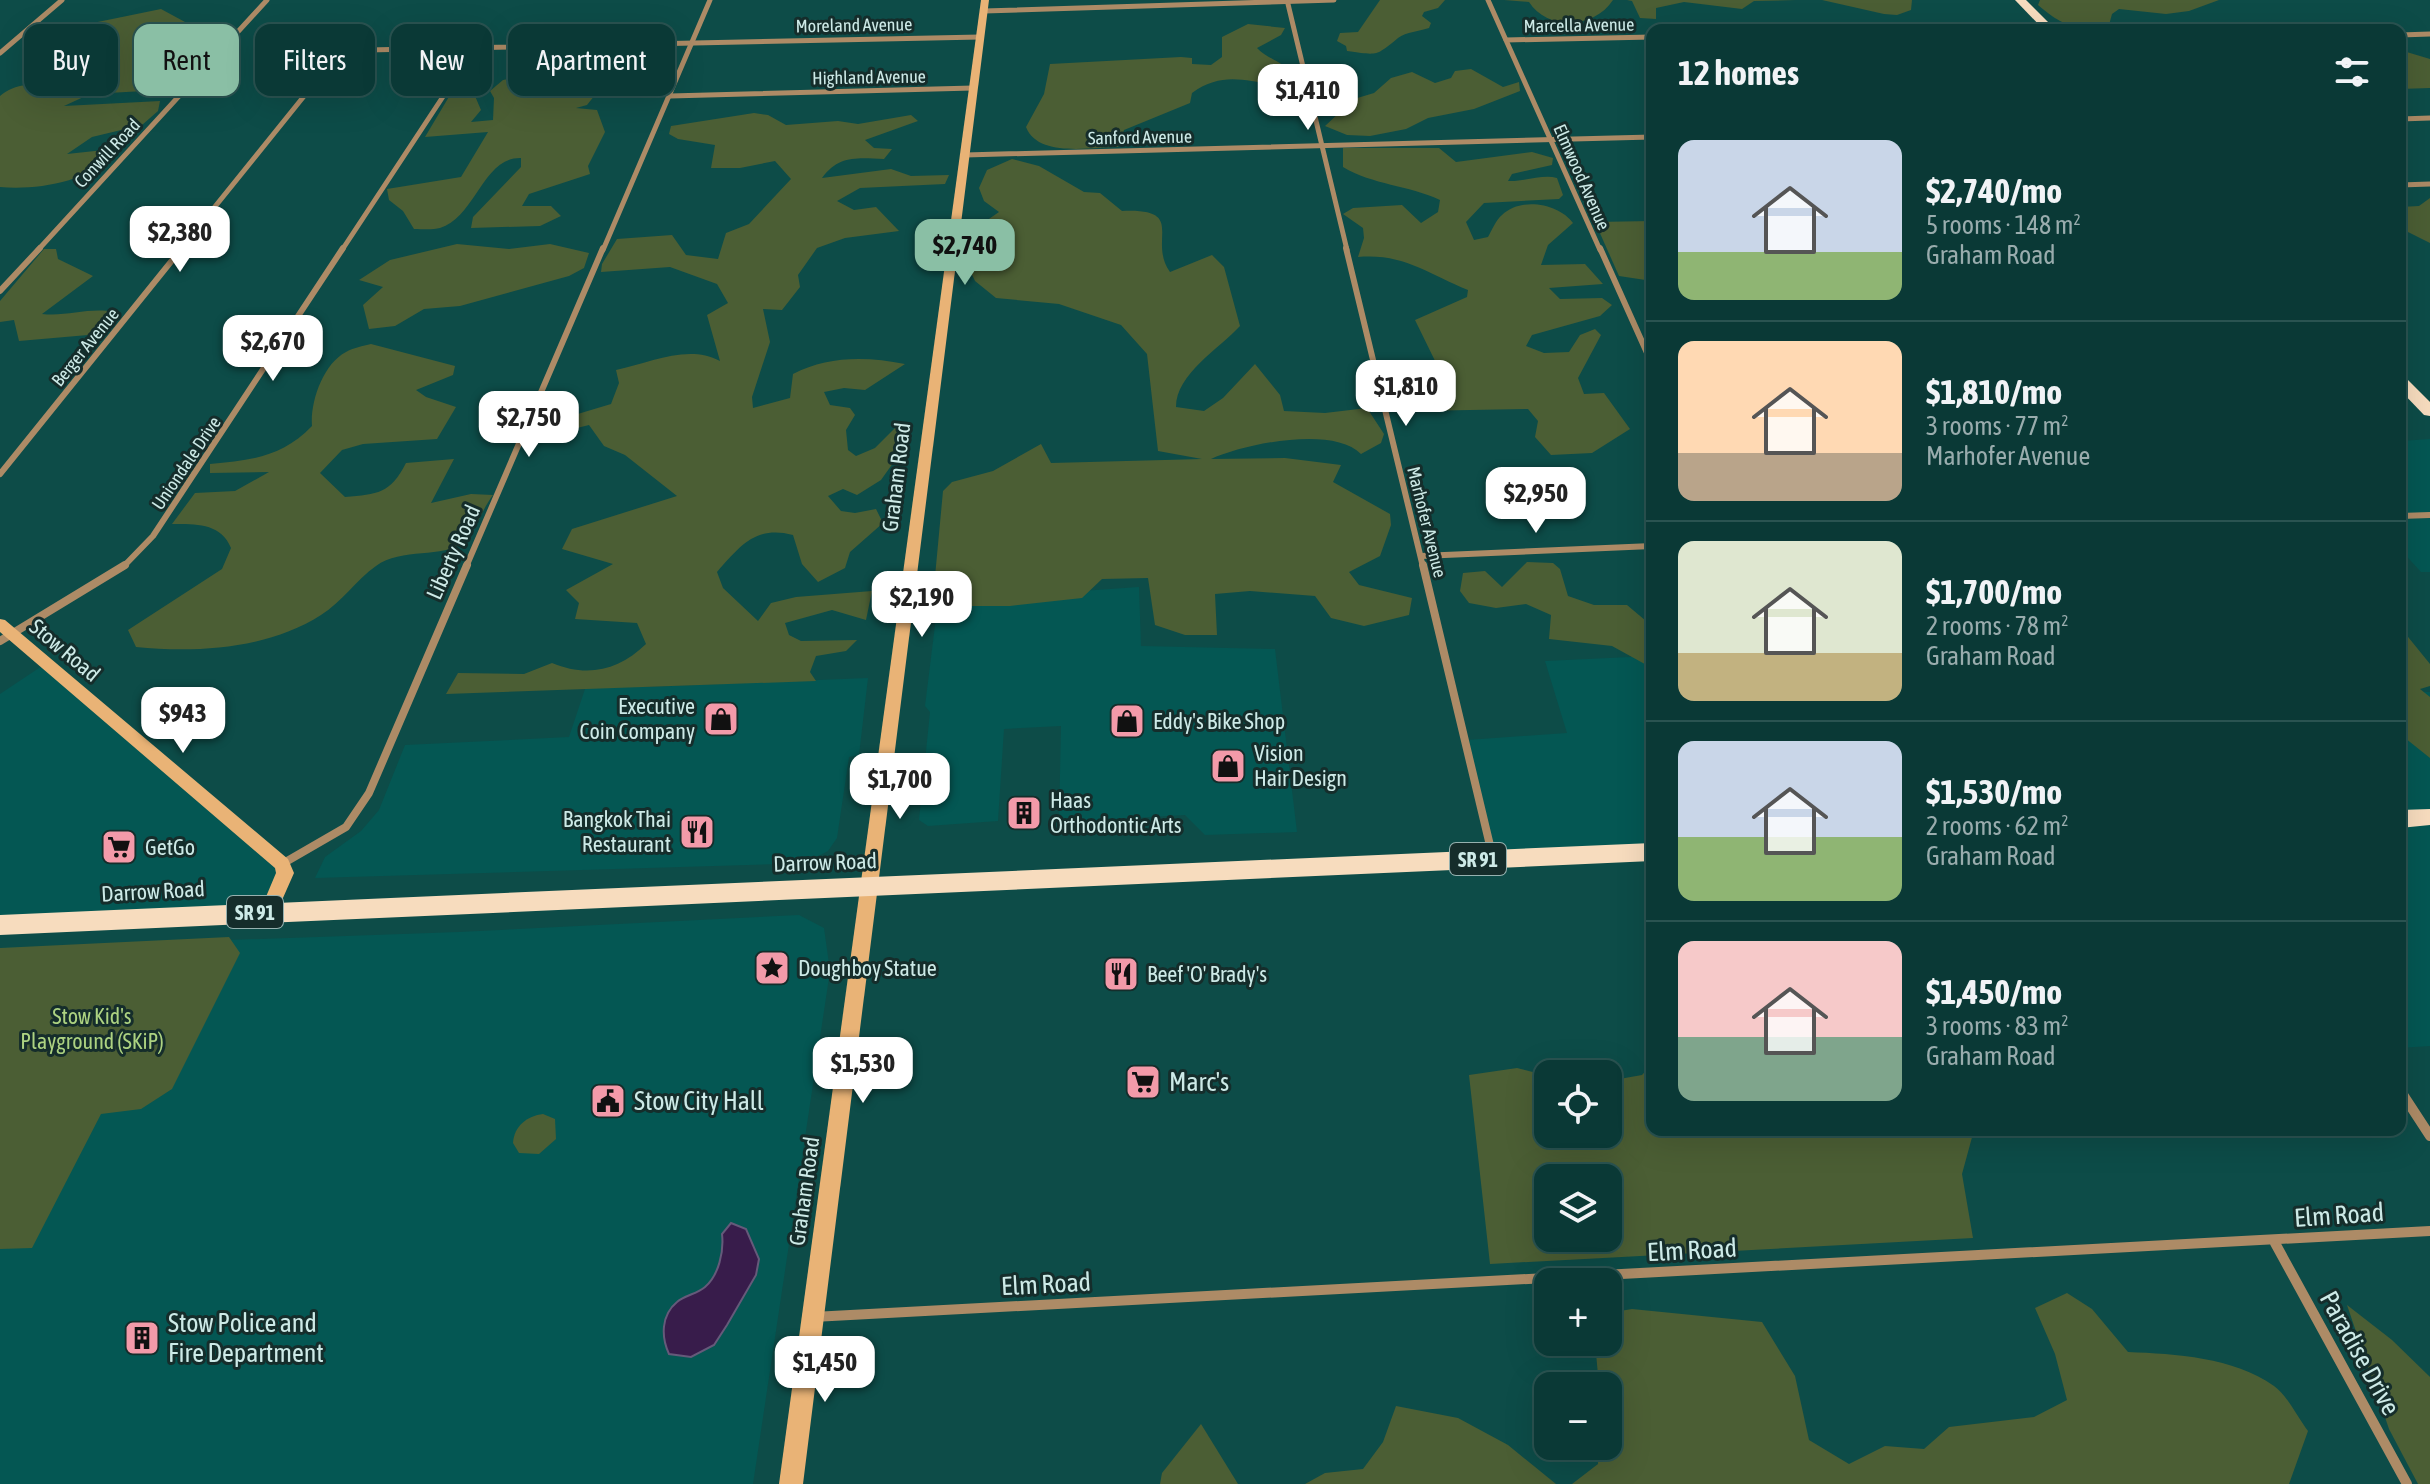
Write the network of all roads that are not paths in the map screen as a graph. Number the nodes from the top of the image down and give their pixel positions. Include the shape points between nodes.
1 (62, 0) edge
2 (267, 0) edge
3 (710, 0) edge
4 (1334, 0) edge
5 (1488, 0) edge
6 (2020, 0) edge
7 (1288, 4) junction
8 (985, 5) edge
9 (2044, 24) edge
10 (2430, 34) edge
11 (2406, 35) edge
12 (980, 37) junction
13 (1646, 37) edge
14 (1506, 40) junction
15 (692, 43) junction
16 (492, 48) edge
17 (0, 53) edge
18 (675, 84) edge
19 (973, 88) junction
20 (304, 96) edge
21 (443, 96) edge
22 (670, 96) edge
23 (675, 96) edge
24 (2430, 118) edge
25 (2406, 119) edge
26 (1646, 137) edge
27 (1550, 140) junction
28 (1322, 146) junction
29 (965, 155) junction
30 (2430, 184) edge
31 (2406, 185) edge
32 (0, 291) edge
33 (1646, 343) edge
34 (2406, 387) edge
35 (2430, 411) edge
36 (0, 474) edge
37 (2430, 515) edge
38 (2406, 516) edge
39 (1646, 546) edge
40 (1421, 556) junction
41 (4, 633) edge
42 (2430, 817) edge
43 (2406, 819) edge
44 (1646, 852) edge
45 (1493, 858) junction
46 (282, 864) junction
47 (870, 887) junction
48 (269, 911) junction
49 (0, 925) edge
50 (2406, 1099) edge
51 (2430, 1136) edge
52 (2430, 1231) edge
53 (2275, 1243) junction
54 (813, 1317) junction
55 (791, 1484) edge
56 (2407, 1484) edge

1 - 17 street
2 - 32 street, Conwill Road
3 - 15 street, Liberty Road
4 - 7 street
5 - 14 street, Elmwood Avenue
6 - 9 main road
7 - 8 street via 1004,10
7 - 28 street, Marhofer Avenue
8 - 12 main road, Graham Road
10 - 11 street
12 - 15 street, Moreland Avenue
12 - 19 main road, Graham Road
13 - 14 street, Marcella Avenue
14 - 27 street, Elmwood Avenue
15 - 16 street, Moreland Avenue
15 - 18 street, Liberty Road
19 - 23 street, Highland Avenue
19 - 29 main road, Graham Road
20 - 36 street, Berger Avenue
21 - 41 street, Uniondale Drive via 153,536 122,568
22 - 46 street, Liberty Road via 364,802 346,827
24 - 25 street
26 - 27 street, Sanford Avenue
27 - 28 street, Sanford Avenue
27 - 33 street, Elmwood Avenue
28 - 29 street, Sanford Avenue
28 - 40 street, Marhofer Avenue
29 - 47 main road, Graham Road
30 - 31 street
34 - 35 main road
37 - 38 street
39 - 40 street
40 - 45 street, Marhofer Avenue
41 - 46 main road, Stow Road
42 - 43 main road
44 - 45 main road, Darrow Road / SR 91
45 - 47 main road, Darrow Road / SR 91
46 - 48 main road via 285,873
47 - 48 main road, Darrow Road / SR 91
47 - 54 main road, Graham Road
48 - 49 main road, Darrow Road / SR 91
50 - 51 street
52 - 53 street, Elm Road
53 - 54 street, Elm Road
53 - 56 street, Paradise Drive
54 - 55 main road, Graham Road

